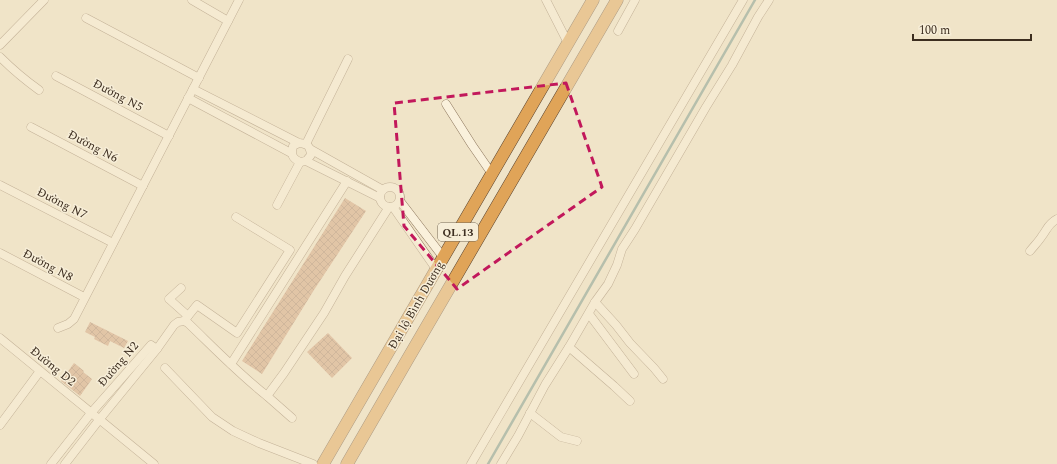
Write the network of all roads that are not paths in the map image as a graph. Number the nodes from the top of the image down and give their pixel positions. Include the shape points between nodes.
1 (44, 0) edge
2 (192, 0) edge
3 (239, 0) edge
4 (546, 0) edge
5 (593, 0) edge
6 (617, 0) edge
7 (635, 0) edge
8 (743, 0) edge
9 (769, 0) edge
10 (86, 18) dead end
11 (228, 21) junction
12 (618, 31) dead end
13 (568, 43) junction
14 (0, 45) edge
15 (0, 57) edge
16 (348, 59) dead end
17 (56, 76) dead end
18 (199, 78) junction
19 (193, 89) junction
20 (39, 90) dead end
21 (188, 98) junction
22 (446, 104) dead end
23 (31, 127) dead end
24 (169, 136) junction
25 (305, 145) junction
26 (291, 153) junction
27 (303, 161) junction
28 (492, 174) junction
29 (347, 181) junction
30 (0, 185) edge
31 (143, 186) junction
32 (383, 190) junction
33 (380, 198) junction
34 (400, 201) junction
35 (277, 205) dead end
36 (391, 207) junction
37 (236, 217) dead end
38 (1057, 219) edge
39 (113, 243) junction
40 (1030, 251) dead end
41 (0, 253) edge
42 (443, 257) junction
43 (461, 267) junction
44 (436, 269) junction
45 (455, 279) junction
46 (181, 288) dead end
47 (84, 297) junction
48 (595, 302) junction
49 (589, 314) junction
50 (186, 318) junction
51 (58, 328) dead end
52 (0, 338) edge
53 (569, 347) junction
54 (157, 349) junction
55 (231, 364) junction
56 (165, 368) dead end
57 (40, 371) junction
58 (634, 374) dead end
59 (663, 379) dead end
60 (267, 396) junction
61 (630, 401) dead end
62 (91, 413) junction
63 (530, 413) junction
64 (292, 418) dead end
65 (1, 420) edge
66 (99, 420) junction
67 (577, 441) dead end
68 (51, 464) edge
69 (65, 464) edge
70 (154, 464) edge
71 (313, 464) edge
72 (323, 464) edge
73 (347, 464) edge
74 (471, 464) edge
75 (501, 464) edge

1 - 14 street
2 - 11 street
3 - 11 street
4 - 13 street
5 - 13 highway, Đại lộ Bình Dương / QL.13
6 - 43 highway, Đại lộ Bình Dương / QL.13
7 - 12 street
8 - 74 street
9 - 48 street via 622,249 608,284
10 - 18 street
11 - 18 street
13 - 28 highway, Đại lộ Bình Dương / QL.13
15 - 20 street
16 - 25 street
17 - 24 street, Đường N5
18 - 19 street
19 - 21 street
19 - 25 street
21 - 24 street
21 - 26 street
22 - 28 street
23 - 31 street, Đường N6
24 - 31 street
25 - 26 street via 293,146
25 - 27 street via 310,155
25 - 32 street
26 - 27 street via 294,159
27 - 29 street
27 - 35 street
28 - 42 highway, Đại lộ Bình Dương / QL.13
29 - 33 street
29 - 55 street
30 - 39 street, Đường N7
31 - 39 street
32 - 33 street
32 - 34 street via 393,187 398,190
33 - 36 street via 382,204
34 - 36 street
34 - 42 street
36 - 44 street
36 - 60 street via 345,276 324,313
37 - 50 street via 290,250 237,333 197,305
38 - 40 street via 1050,223
39 - 47 street
41 - 47 street, Đường N8
42 - 43 highway
42 - 44 highway, Đại lộ Bình Dương / QL.13
43 - 45 highway, Đại lộ Bình Dương / QL.13
44 - 45 highway
44 - 72 highway, Đại lộ Bình Dương / QL.13
45 - 73 highway, Đại lộ Bình Dương / QL.13
46 - 50 street via 170,299
47 - 51 street via 74,319
48 - 49 street
48 - 59 street
49 - 53 street
49 - 58 street
50 - 54 street via 174,325
50 - 55 street via 188,323
52 - 57 street, Đường D2
53 - 61 street
53 - 63 street
54 - 62 street, Đường N2 via 151,345
54 - 66 street, Đường N2
55 - 60 street
56 - 71 street via 212,417 259,443
57 - 62 street, Đường D2
57 - 65 street
60 - 64 street
62 - 66 street, Đường D2
62 - 68 street, Đường N2
63 - 67 street via 561,437
63 - 75 street
66 - 69 street, Đường N2
66 - 70 street, Đường D2

